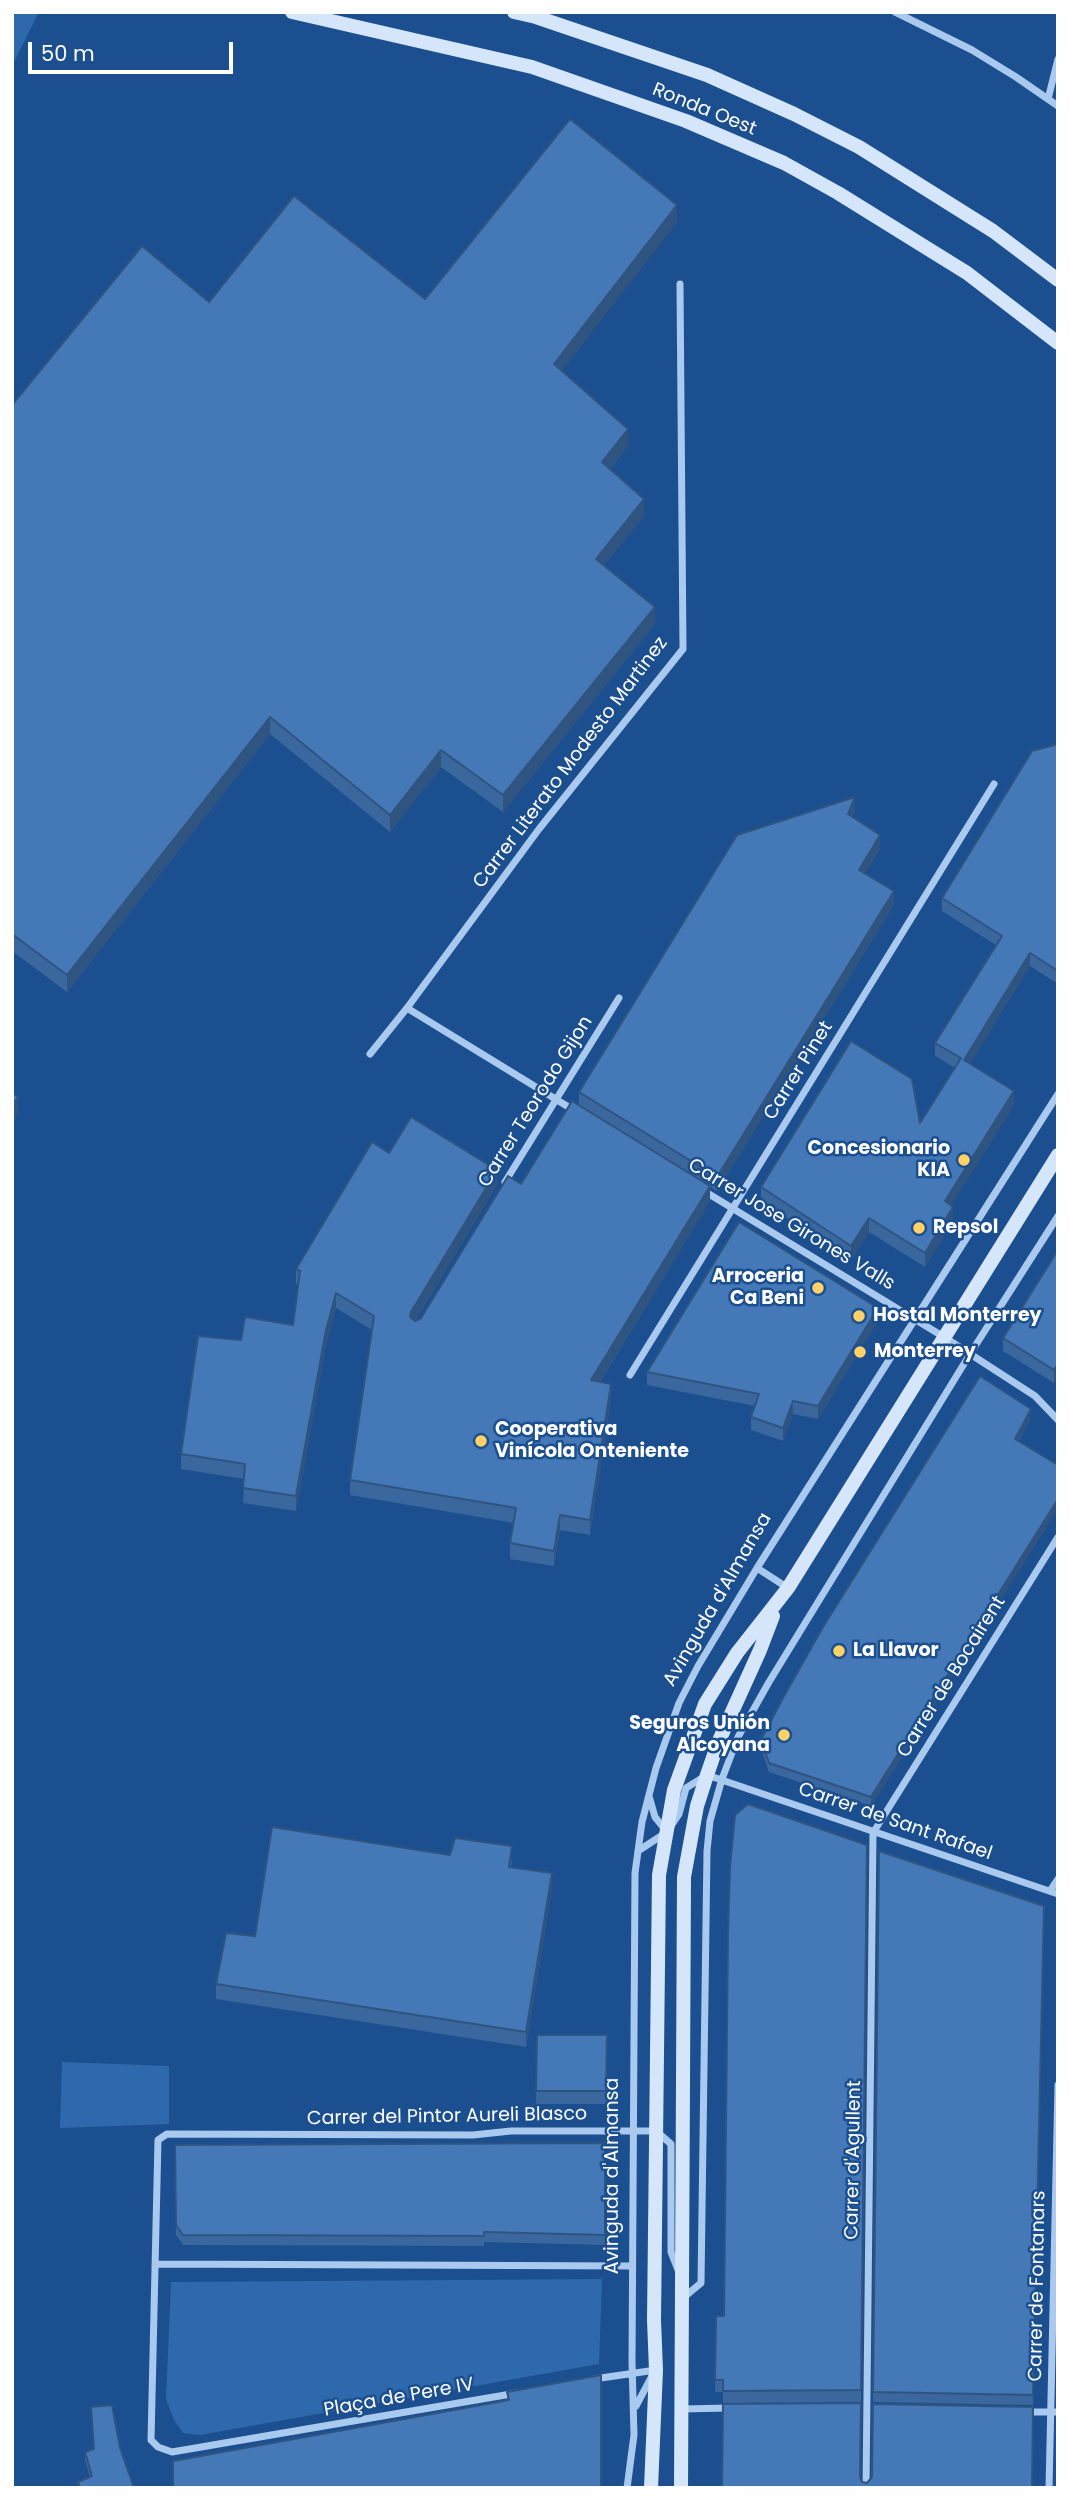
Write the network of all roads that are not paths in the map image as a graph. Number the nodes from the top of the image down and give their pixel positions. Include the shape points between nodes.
1 (292, 12) edge
2 (514, 12) edge
3 (895, 12) edge
4 (1058, 59) edge
5 (1048, 99) junction
6 (1058, 106) edge
7 (1058, 280) edge
8 (680, 284) dead end
9 (1058, 343) edge
10 (994, 785) dead end
11 (619, 998) dead end
12 (407, 1008) junction
13 (370, 1054) dead end
14 (1058, 1094) edge
15 (555, 1099) junction
16 (579, 1113) edge
17 (1058, 1155) edge
18 (697, 1187) edge
19 (500, 1191) edge
20 (732, 1209) junction
21 (1058, 1216) edge
22 (915, 1319) junction
23 (944, 1336) junction
24 (970, 1354) junction
25 (630, 1375) dead end
26 (1058, 1420) edge
27 (1058, 1537) edge
28 (757, 1568) junction
29 (788, 1588) junction
30 (778, 1602) junction
31 (707, 1775) junction
32 (722, 1779) junction
33 (649, 1796) junction
34 (667, 1832) junction
35 (873, 1833) junction
36 (638, 1851) junction
37 (1058, 1879) edge
38 (1054, 1893) edge
39 (1058, 2085) edge
40 (1057, 2129) edge
41 (656, 2130) junction
42 (632, 2131) junction
43 (155, 2264) junction
44 (632, 2266) junction
45 (681, 2278) junction
46 (681, 2299) junction
47 (656, 2370) junction
48 (632, 2373) junction
49 (592, 2379) edge
50 (524, 2391) edge
51 (635, 2407) junction
52 (867, 2407) junction
53 (734, 2408) edge
54 (854, 2408) edge
55 (881, 2408) edge
56 (681, 2409) junction
57 (1012, 2411) edge
58 (1054, 2412) edge
59 (627, 2488) edge
60 (651, 2488) edge
61 (681, 2488) edge
62 (866, 2488) edge
63 (1049, 2488) edge

1 - 9 street, Ronda Oest via 531,67 686,121 784,163 967,273
2 - 7 street, Ronda Oest via 707,75 794,114 993,232
3 - 5 street via 972,50
4 - 5 street
5 - 6 street
8 - 12 street, Carrer Literato Modesto Martinez via 683,649 539,829
10 - 20 street, Carrer Pinet
11 - 15 street, Carrer Teorodo Gijon
12 - 13 street, Carrer Literato Modesto Martinez
12 - 15 street
14 - 22 street, Avinguda d'Almansa
15 - 16 street
15 - 19 street, Carrer Teorodo Gijon
17 - 23 street
18 - 20 street, Carrer Jose Girones Valls
20 - 22 street, Carrer Jose Girones Valls
20 - 25 street, Carrer Pinet
21 - 24 street
22 - 23 street, Carrer Jose Girones Valls
22 - 28 street, Avinguda d'Almansa
23 - 24 street, Carrer Jose Girones Valls
23 - 29 street
24 - 26 street, Carrer Jose Girones Valls via 1035,1396
24 - 32 street via 769,1682 737,1737
27 - 35 street, Carrer de Bocairent
28 - 29 street
28 - 33 street, Avinguda d'Almansa via 679,1703
29 - 30 street
30 - 31 street
30 - 34 street via 737,1653 705,1704 674,1790
31 - 32 street, Carrer de Sant Rafael
31 - 34 street via 686,1788 679,1814
31 - 45 street via 684,1877
32 - 35 street, Carrer de Sant Rafael
32 - 46 street via 706,1851 701,2283
33 - 34 street via 655,1817
33 - 36 street, Avinguda d'Almansa
34 - 36 street
34 - 41 street via 659,1875
35 - 38 street, Carrer de Sant Rafael
35 - 52 street, Carrer d'Agullent
36 - 42 street, Avinguda d'Almansa
37 - 38 street
39 - 40 street, Carrer de Fontanars
40 - 58 street, Carrer de Fontanars
41 - 42 street, Carrer del Pintor Aureli Blasco
41 - 45 street via 671,2144 671,2252
41 - 47 street
42 - 43 street, Carrer del Pintor Aureli Blasco via 167,2134 157,2147
42 - 44 street, Avinguda d'Almansa
43 - 44 street
43 - 50 street, Plaça de Pere IV via 151,2440 172,2452
44 - 48 street, Avinguda d'Almansa
45 - 46 street
46 - 56 street
47 - 48 street
47 - 51 street, Avinguda d'Almansa
47 - 60 street
48 - 49 street
48 - 51 street, Avinguda d'Almansa
51 - 59 street, Avinguda d'Almansa
52 - 54 street
52 - 55 street
52 - 62 street, Carrer d'Agullent
53 - 56 street
56 - 61 street
57 - 58 street
58 - 63 street, Carrer de Fontanars

